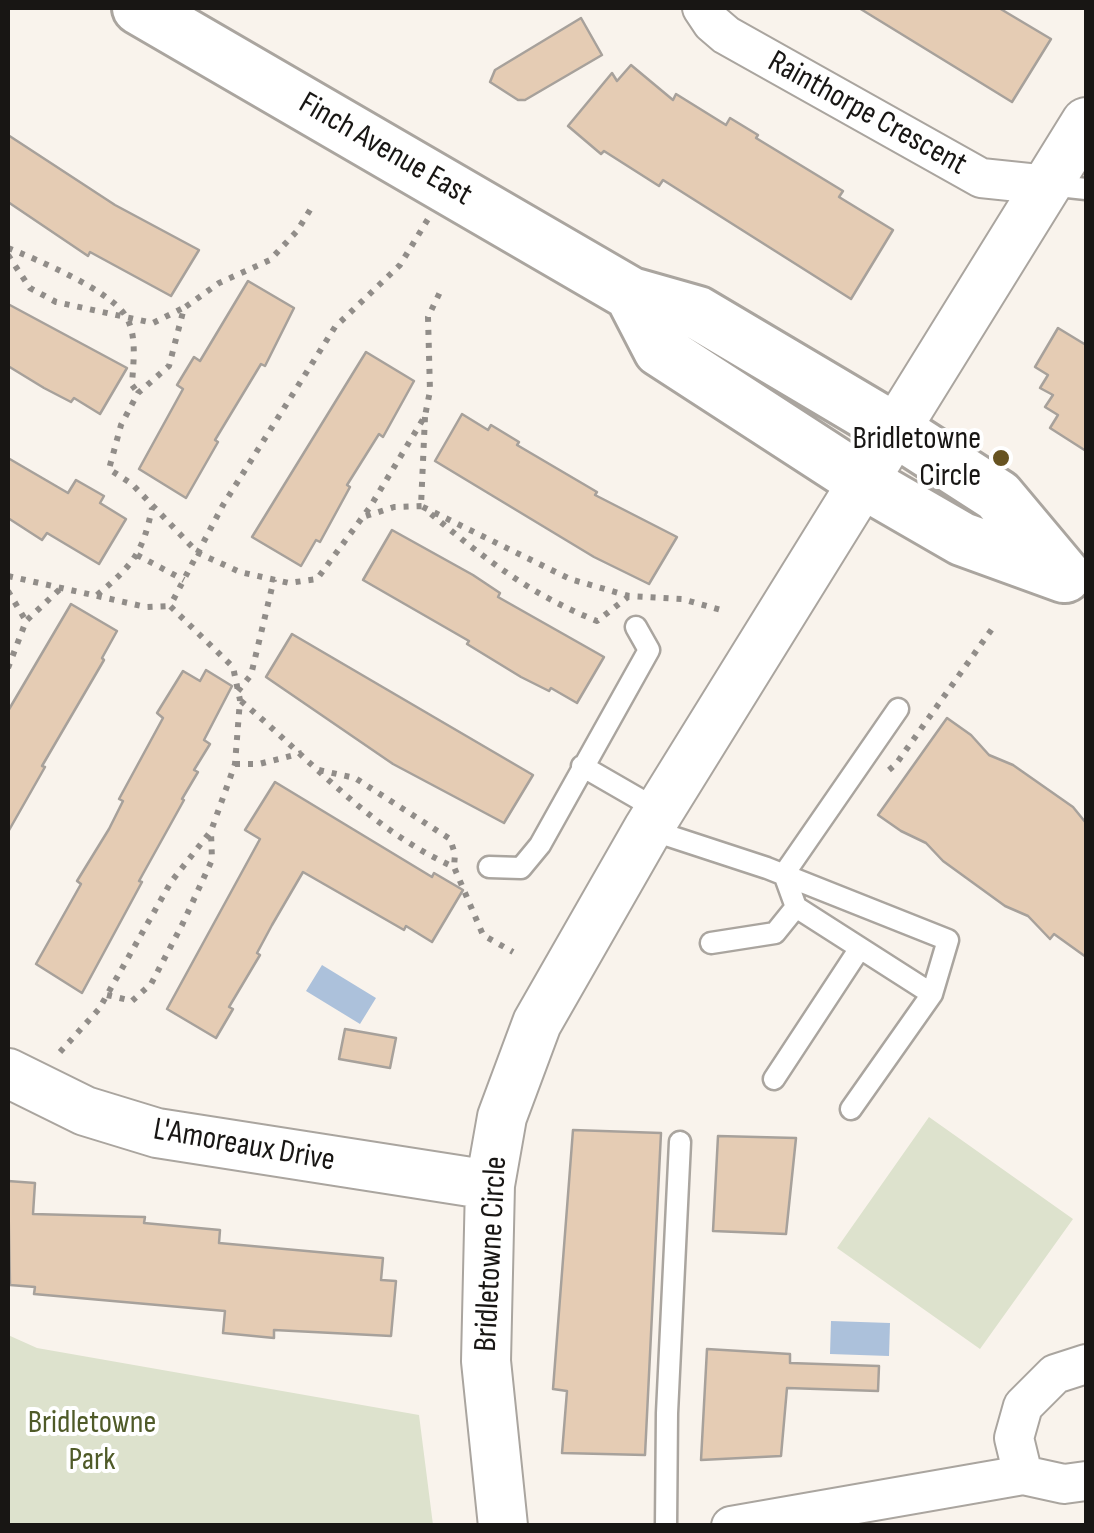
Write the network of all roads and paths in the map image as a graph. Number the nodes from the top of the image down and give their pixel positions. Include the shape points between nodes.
1 (139, 8) edge
2 (702, 8) edge
3 (1086, 122) edge
4 (447, 186) junction
5 (1067, 187) edge
6 (310, 210) dead end
7 (8, 252) edge
8 (441, 290) dead end
9 (630, 294) junction
10 (184, 308) junction
11 (127, 317) junction
12 (138, 393) junction
13 (425, 416) junction
14 (897, 431) junction
15 (865, 483) junction
16 (152, 506) junction
17 (421, 506) junction
18 (363, 516) junction
19 (198, 553) junction
20 (137, 556) junction
21 (8, 576) edge
22 (184, 580) junction
23 (274, 580) junction
24 (1076, 583) edge
25 (61, 588) junction
26 (8, 591) edge
27 (96, 596) junction
28 (629, 596) junction
29 (170, 606) junction
30 (721, 610) dead end
31 (26, 621) junction
32 (994, 626) dead end
33 (636, 627) dead end
34 (8, 668) edge
35 (238, 690) junction
36 (240, 700) junction
37 (898, 710) dead end
38 (302, 753) junction
39 (234, 764) junction
40 (582, 766) junction
41 (317, 770) junction
42 (884, 774) dead end
43 (654, 820) junction
44 (211, 830) junction
45 (488, 867) dead end
46 (454, 868) junction
47 (784, 874) junction
48 (796, 907) junction
49 (711, 943) dead end
50 (860, 948) junction
51 (513, 952) dead end
52 (932, 994) junction
53 (107, 995) junction
54 (60, 1052) dead end
55 (8, 1072) edge
56 (774, 1078) dead end
57 (851, 1109) dead end
58 (680, 1142) dead end
59 (490, 1185) junction
60 (1086, 1364) edge
61 (1023, 1475) junction
62 (1086, 1481) edge
63 (503, 1526) edge
64 (666, 1526) edge
65 (731, 1526) edge

1 - 4 main road, Finch Avenue East
2 - 5 street, Rainthorpe Crescent via 726,35 981,178
3 - 5 street, Bridletowne Circle
4 - 9 main road, Finch Avenue East
4 - 19 path via 400,266 334,327
5 - 14 street, Bridletowne Circle
6 - 10 path via 270,260 219,282
7 - 11 path via 39,260 114,302
7 - 11 path via 30,288 56,302
8 - 13 path via 428,316
9 - 14 main road, Finch Avenue East via 698,313
9 - 15 main road, Finch Avenue East via 660,350
10 - 11 path via 153,323
10 - 12 path via 169,366
11 - 12 path
12 - 16 path via 109,469
13 - 17 path
13 - 18 path
14 - 15 street, Bridletowne Circle
14 - 24 main road, Finch Avenue East via 998,496
15 - 24 main road, Finch Avenue East via 962,539
15 - 43 street, Bridletowne Circle
16 - 19 path
16 - 20 path
17 - 18 path
17 - 28 path via 570,578
17 - 28 path via 554,604 597,621
18 - 23 path via 317,579
19 - 22 path
19 - 23 path
20 - 22 path
20 - 27 path
21 - 25 path
22 - 29 path
23 - 35 path via 251,675
25 - 27 path
25 - 31 path
26 - 31 path
27 - 29 path
28 - 30 path via 682,599
29 - 35 path via 233,667
31 - 34 path
32 - 42 path
33 - 40 lane via 649,650
35 - 36 path
36 - 38 path
36 - 39 path
37 - 47 lane
38 - 39 path
38 - 41 path
39 - 44 path
40 - 43 lane
40 - 45 lane via 522,868
41 - 46 path via 420,852
41 - 46 path via 355,778 450,839
43 - 47 lane
43 - 59 street, Bridletowne Circle via 538,1022 502,1117
44 - 53 path via 172,882
44 - 53 path via 212,860 151,984 132,1001
46 - 51 path via 483,935
47 - 48 lane
47 - 52 lane via 948,940
48 - 49 lane via 775,933
48 - 50 lane
50 - 52 lane
50 - 56 lane
52 - 57 lane
53 - 54 path
55 - 59 street, L'Amoreaux Drive via 85,1111 157,1134
58 - 64 lane
59 - 63 street, Bridletowne Circle via 486,1361
60 - 61 street via 1056,1374 1023,1406 1014,1438
61 - 62 street via 1064,1484
61 - 65 street

